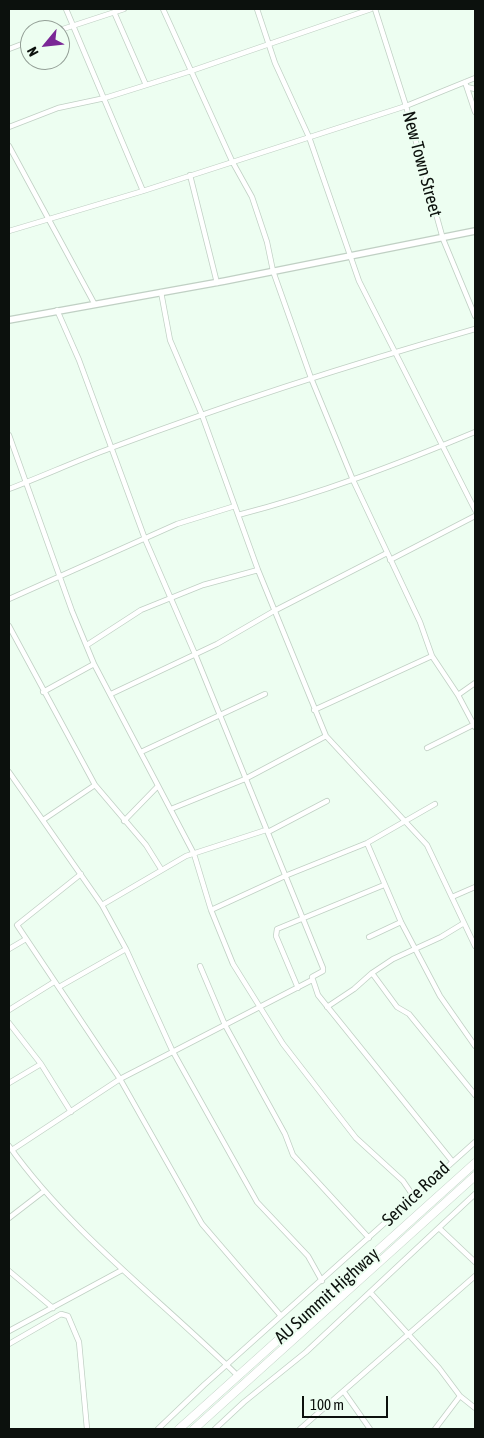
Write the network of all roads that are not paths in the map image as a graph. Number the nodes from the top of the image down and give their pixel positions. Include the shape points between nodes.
1 (66, 9) edge
2 (124, 9) edge
3 (163, 9) edge
4 (257, 9) edge
5 (373, 9) edge
6 (114, 12) junction
7 (73, 25) junction
8 (70, 26) edge
9 (268, 44) junction
10 (191, 71) junction
11 (475, 78) edge
12 (466, 84) junction
13 (146, 85) junction
14 (475, 89) edge
15 (105, 98) junction
16 (406, 106) junction
17 (475, 112) edge
18 (9, 127) edge
19 (309, 137) junction
20 (9, 146) edge
21 (232, 161) junction
22 (190, 175) junction
23 (143, 191) junction
24 (49, 220) junction
25 (9, 230) edge
26 (475, 230) edge
27 (443, 239) junction
28 (350, 255) junction
29 (273, 271) junction
30 (217, 283) junction
31 (161, 292) junction
32 (94, 303) junction
33 (57, 310) junction
34 (475, 316) edge
35 (9, 320) edge
36 (475, 329) edge
37 (394, 352) junction
38 (311, 378) junction
39 (202, 415) junction
40 (475, 432) edge
41 (9, 435) edge
42 (441, 446) junction
43 (110, 448) junction
44 (353, 480) junction
45 (25, 483) junction
46 (9, 489) edge
47 (235, 506) junction
48 (475, 510) edge
49 (238, 515) junction
50 (475, 516) edge
51 (145, 539) junction
52 (387, 553) junction
53 (390, 560) junction
54 (258, 570) junction
55 (58, 578) junction
56 (172, 597) junction
57 (9, 599) edge
58 (274, 611) junction
59 (9, 626) edge
60 (87, 645) junction
61 (195, 654) junction
62 (432, 656) junction
63 (94, 664) junction
64 (475, 683) edge
65 (42, 692) junction
66 (111, 694) junction
67 (265, 694) dead end
68 (458, 695) junction
69 (314, 710) junction
70 (218, 714) junction
71 (475, 725) edge
72 (326, 736) junction
73 (428, 748) dead end
74 (141, 752) junction
75 (9, 772) edge
76 (245, 779) junction
77 (95, 785) junction
78 (158, 786) junction
79 (327, 801) dead end
80 (435, 804) dead end
81 (171, 809) junction
82 (43, 820) junction
83 (124, 821) junction
84 (405, 822) junction
85 (267, 831) junction
86 (366, 843) junction
87 (194, 854) junction
88 (161, 869) junction
89 (81, 874) junction
90 (285, 876) junction
91 (384, 885) junction
92 (475, 887) edge
93 (452, 898) junction
94 (102, 905) junction
95 (211, 910) junction
96 (303, 918) junction
97 (401, 922) junction
98 (464, 924) junction
99 (369, 937) dead end
100 (26, 939) junction
101 (475, 946) edge
102 (415, 948) junction
103 (9, 949) edge
104 (126, 950) junction
105 (200, 966) dead end
106 (372, 973) junction
107 (312, 980) junction
108 (54, 982) junction
109 (59, 988) junction
110 (298, 988) junction
111 (327, 1007) junction
112 (259, 1008) junction
113 (9, 1010) edge
114 (9, 1022) edge
115 (225, 1025) junction
116 (475, 1046) edge
117 (172, 1050) junction
118 (41, 1064) junction
119 (120, 1079) junction
120 (9, 1083) edge
121 (475, 1096) edge
122 (70, 1112) junction
123 (475, 1142) edge
124 (10, 1148) edge
125 (452, 1161) junction
126 (475, 1163) edge
127 (475, 1176) edge
128 (44, 1191) junction
129 (475, 1194) edge
130 (414, 1197) junction
131 (9, 1218) edge
132 (438, 1228) junction
133 (369, 1238) junction
134 (475, 1262) edge
135 (122, 1270) junction
136 (9, 1271) edge
137 (475, 1276) edge
138 (322, 1280) junction
139 (370, 1292) junction
140 (53, 1308) junction
141 (281, 1316) junction
142 (9, 1331) edge
143 (409, 1336) junction
144 (9, 1344) edge
145 (226, 1365) junction
146 (238, 1376) junction
147 (344, 1392) junction
148 (460, 1396) junction
149 (475, 1408) edge
150 (220, 1427) edge
151 (87, 1429) edge
152 (158, 1429) edge
153 (179, 1429) edge
154 (194, 1429) edge
155 (214, 1429) edge
156 (300, 1429) edge
157 (370, 1429) edge
158 (435, 1429) edge

1 - 7 street
2 - 6 street
3 - 10 street
4 - 9 street
5 - 9 street
5 - 16 street, New Town Street
6 - 7 street
6 - 13 street
7 - 8 street
7 - 15 street
9 - 10 street
9 - 19 street
10 - 13 street
10 - 21 street
11 - 12 street
12 - 14 street
12 - 16 street
12 - 17 street
13 - 15 street
15 - 18 street via 58,108
15 - 23 street
16 - 19 street
16 - 27 street, New Town Street
19 - 21 street
19 - 28 street
20 - 24 street
21 - 22 street
21 - 29 street via 252,197
22 - 23 street
22 - 30 street
23 - 24 street
24 - 25 street
24 - 32 street
26 - 27 street
27 - 28 street
27 - 34 street, New Town Street
28 - 29 street
28 - 37 street via 358,281
29 - 30 street
29 - 38 street
30 - 31 street
31 - 32 street
31 - 39 street via 170,340
32 - 33 street
33 - 35 street
33 - 43 street via 79,360
36 - 37 street
37 - 38 street
37 - 42 street
38 - 39 street
38 - 44 street
39 - 43 street
39 - 47 street
40 - 42 street
41 - 45 street
42 - 44 street
42 - 48 street
43 - 45 street
43 - 51 street
44 - 49 street
44 - 52 street
45 - 46 street
45 - 55 street
47 - 49 street
47 - 51 street via 177,524
49 - 54 street
50 - 53 street
51 - 55 street
51 - 56 street
52 - 53 street
52 - 58 street
53 - 62 street via 420,622
54 - 56 street
54 - 58 street
55 - 57 street
55 - 60 street
56 - 60 street via 141,610
56 - 61 street
58 - 61 street
58 - 69 street
59 - 65 street
60 - 63 street
61 - 66 street
61 - 70 street
62 - 68 street
62 - 69 street
63 - 65 street
63 - 66 street
64 - 68 street
65 - 77 street
66 - 74 street
67 - 70 street
68 - 71 street
69 - 72 street
70 - 74 street
70 - 76 street
71 - 73 street
72 - 76 street
72 - 84 street
74 - 78 street
75 - 82 street
76 - 81 street
76 - 85 street
77 - 82 street
77 - 83 street
78 - 81 street
78 - 83 street
79 - 85 street
80 - 84 street
81 - 87 street
82 - 89 street
83 - 88 street via 146,845
84 - 86 street
84 - 93 street via 427,845
85 - 87 street
85 - 90 street
86 - 90 street
86 - 91 street
87 - 88 street
87 - 95 street
88 - 94 street
89 - 94 street
89 - 100 street via 17,925
90 - 95 street
90 - 96 street
91 - 96 street
91 - 97 street
92 - 93 street
93 - 98 street
94 - 104 street
95 - 112 street via 233,964
96 - 107 street via 323,971
96 - 110 street via 277,929 275,933
97 - 99 street
97 - 102 street
98 - 101 street
98 - 102 street
100 - 103 street
100 - 108 street
102 - 106 street
102 - 116 street via 440,996
104 - 109 street
104 - 117 street
105 - 115 street
106 - 111 street
106 - 121 street via 397,1007 409,1014
107 - 110 street
107 - 111 street
108 - 109 street
108 - 113 street
109 - 119 street
110 - 112 street
111 - 125 street
112 - 115 street
112 - 130 street via 356,1138 403,1181
114 - 118 street
115 - 117 street
115 - 133 street via 285,1134 293,1155
117 - 119 street
117 - 138 street via 257,1202 308,1256
118 - 120 street
118 - 122 street
119 - 122 street
119 - 141 street via 202,1224
122 - 124 street
123 - 125 street, Service Road
124 - 128 street
125 - 130 street, Service Road
126 - 146 main road, AU Summit Highway
127 - 154 main road, AU Summit Highway
128 - 131 street
128 - 135 street
129 - 132 street
130 - 133 street, Service Road
132 - 134 street
132 - 139 street
133 - 138 street, Service Road
135 - 140 street
135 - 145 street
136 - 140 street
137 - 143 street
138 - 141 street, Service Road
139 - 143 street
139 - 150 street via 306,1352 244,1402
140 - 142 street
141 - 145 street, Service Road
143 - 147 street
143 - 148 street
144 - 151 street via 61,1314 68,1316 79,1342
145 - 146 street
145 - 152 street, Service Road
146 - 153 main road, AU Summit Highway
147 - 156 street
147 - 157 street
148 - 149 street
148 - 158 street
150 - 155 street

